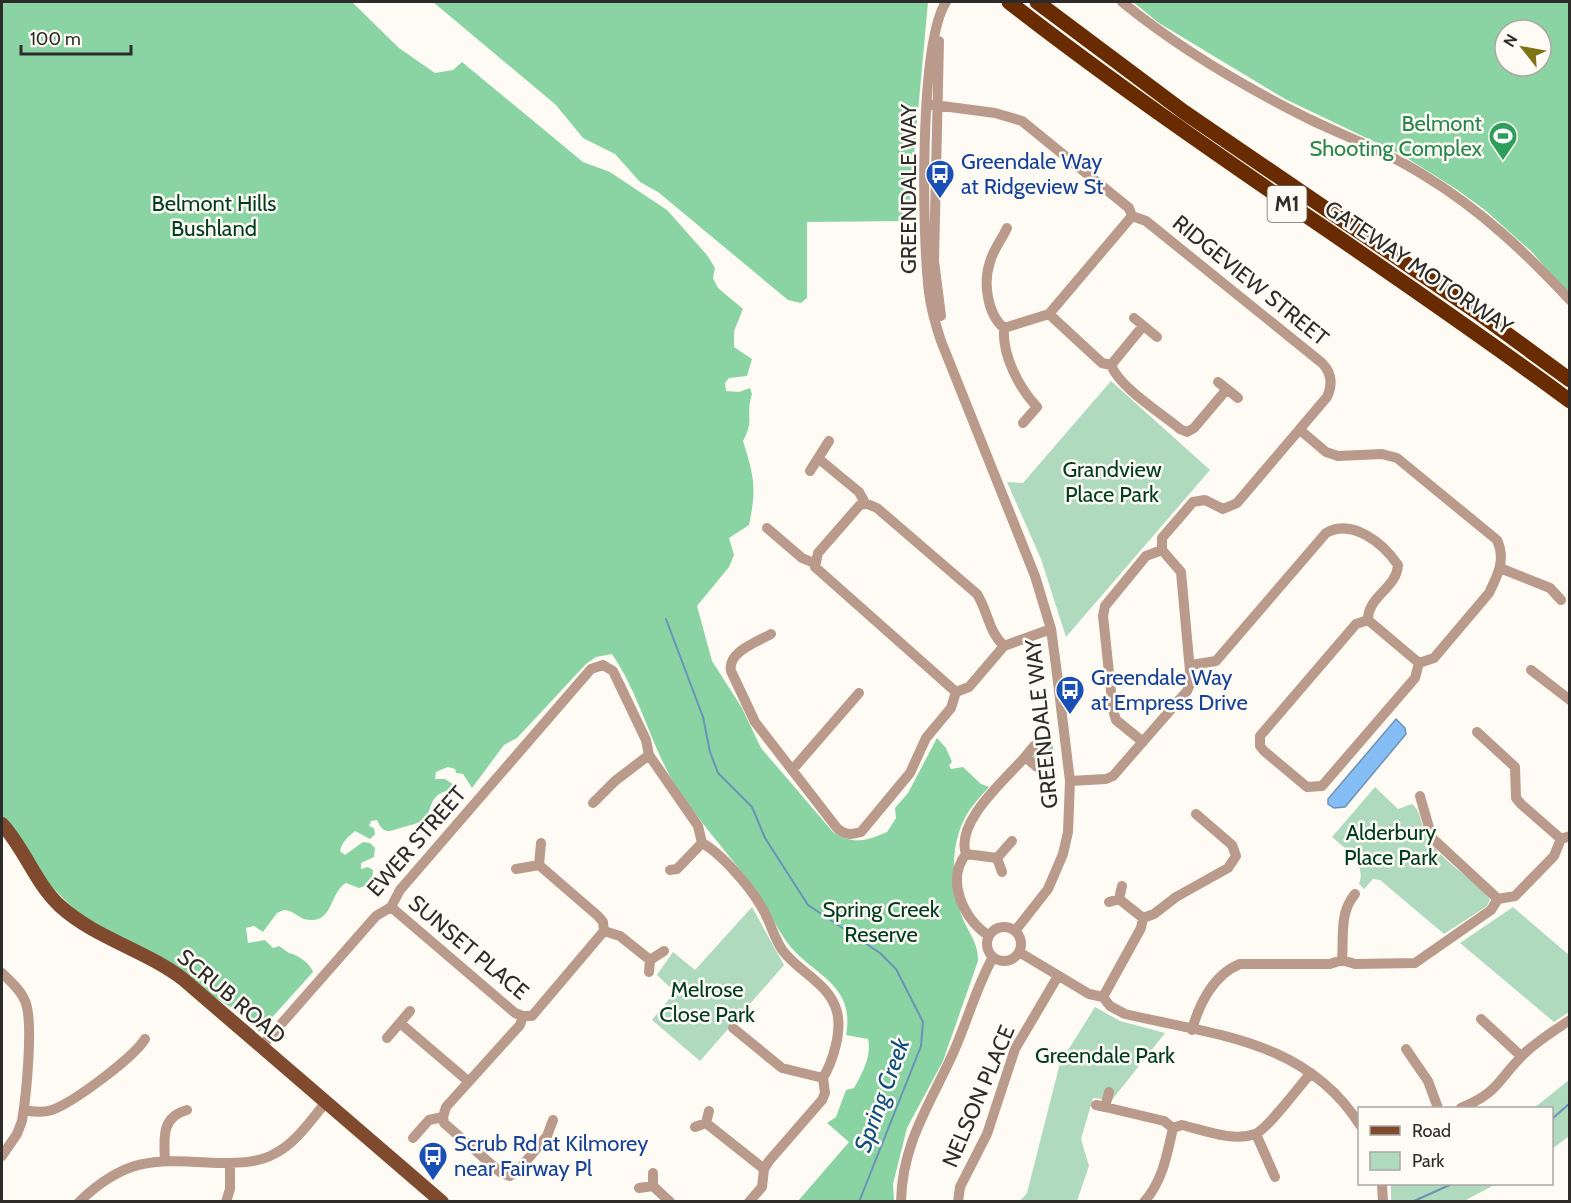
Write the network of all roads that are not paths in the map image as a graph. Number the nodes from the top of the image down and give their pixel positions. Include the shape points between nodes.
1 (1009, 2) edge
2 (1037, 2) edge
3 (1122, 2) edge
4 (945, 3) edge
5 (932, 104) junction
6 (1132, 216) junction
7 (1007, 228) dead end
8 (1569, 300) edge
9 (1049, 314) junction
10 (1134, 318) dead end
11 (1143, 326) junction
12 (1004, 328) junction
13 (1157, 337) dead end
14 (1111, 365) junction
15 (1569, 380) edge
16 (1218, 382) dead end
17 (1227, 389) junction
18 (1238, 398) dead end
19 (1569, 401) edge
20 (1023, 423) dead end
21 (1300, 430) junction
22 (829, 441) dead end
23 (819, 459) junction
24 (810, 471) dead end
25 (865, 503) junction
26 (767, 528) dead end
27 (1162, 550) junction
28 (814, 563) junction
29 (1500, 568) junction
30 (1561, 600) dead end
31 (1368, 620) junction
32 (1051, 629) junction
33 (771, 634) dead end
34 (1004, 646) junction
35 (1419, 663) junction
36 (1191, 665) junction
37 (1531, 670) dead end
38 (956, 692) junction
39 (859, 693) dead end
40 (1569, 700) edge
41 (1476, 732) dead end
42 (1143, 742) junction
43 (1034, 746) dead end
44 (649, 756) junction
45 (1025, 757) junction
46 (1037, 767) dead end
47 (793, 769) junction
48 (1070, 781) junction
49 (1420, 796) dead end
50 (593, 803) dead end
51 (1193, 812) dead end
52 (2, 824) edge
53 (1565, 837) edge
54 (1012, 841) dead end
55 (541, 843) dead end
56 (702, 843) junction
57 (966, 854) junction
58 (997, 858) junction
59 (539, 866) junction
60 (516, 869) dead end
61 (670, 870) dead end
62 (1002, 872) dead end
63 (1122, 886) dead end
64 (1355, 894) dead end
65 (1498, 899) junction
66 (391, 907) junction
67 (1143, 918) junction
68 (604, 931) junction
69 (1015, 931) junction
70 (989, 936) junction
71 (664, 951) dead end
72 (1019, 952) junction
73 (993, 957) junction
74 (650, 960) junction
75 (1342, 960) junction
76 (649, 972) dead end
77 (2, 973) edge
78 (1058, 976) junction
79 (1103, 997) junction
80 (410, 1011) dead end
81 (523, 1016) junction
82 (1481, 1019) dead end
83 (1569, 1020) edge
84 (400, 1023) junction
85 (733, 1028) dead end
86 (1192, 1030) junction
87 (387, 1038) dead end
88 (145, 1039) dead end
89 (261, 1047) junction
90 (1406, 1049) dead end
91 (1521, 1056) junction
92 (1311, 1073) junction
93 (824, 1078) junction
94 (468, 1081) junction
95 (1109, 1092) dead end
96 (326, 1102) junction
97 (1438, 1107) edge
98 (1463, 1107) edge
99 (24, 1110) junction
100 (187, 1110) dead end
101 (709, 1111) dead end
102 (443, 1117) junction
103 (554, 1120) dead end
104 (706, 1123) junction
105 (1358, 1124) edge
106 (695, 1127) dead end
107 (1173, 1128) junction
108 (1256, 1134) junction
109 (413, 1138) dead end
110 (2, 1156) edge
111 (165, 1161) junction
112 (230, 1163) junction
113 (764, 1169) junction
114 (653, 1173) dead end
115 (1275, 1177) dead end
116 (653, 1186) junction
117 (639, 1188) dead end
118 (440, 1201) edge
119 (79, 1202) edge
120 (226, 1202) edge
121 (670, 1202) edge
122 (749, 1202) edge
123 (901, 1202) edge
124 (958, 1202) edge
125 (1144, 1202) edge

1 - 19 highway, GATEWAY MOTORWAY / M1 via 1182,131
2 - 15 highway, GATEWAY MOTORWAY / M1 via 1184,112 1477,312
3 - 8 street via 1163,33 1257,90 1388,155 1461,199 1506,235
4 - 5 street, GREENDALE WAY
5 - 6 street, RIDGEVIEW STREET via 1022,121 1129,208
5 - 32 street, GREENDALE WAY via 936,295 954,370 1035,576
6 - 9 street
6 - 21 street, RIDGEVIEW STREET via 1146,221 1328,369 1328,397
7 - 12 street via 990,261 987,289 995,319
9 - 12 street
9 - 14 street via 1102,363
10 - 11 street
11 - 13 street
11 - 14 street
12 - 20 street via 1003,337 1021,387 1037,407
14 - 17 street via 1126,385 1187,432
16 - 17 street
17 - 18 street
21 - 27 street, RIDGEVIEW STREET via 1233,506 1223,509 1204,500 1193,502 1162,538
21 - 29 street via 1331,454 1382,454 1404,461 1497,540 1501,549
22 - 23 street
23 - 24 street
23 - 25 street via 859,492
25 - 28 street via 818,553
25 - 34 street via 877,508 977,594 984,604 992,634
26 - 28 street via 802,558
27 - 36 street via 1180,572
27 - 42 street via 1146,556 1109,600 1104,616 1116,720
28 - 38 street via 818,572
29 - 30 street via 1550,588
29 - 35 street via 1489,593 1434,658
31 - 35 street
31 - 35 street via 1356,624 1260,736 1264,751 1307,787 1322,786 1415,678
31 - 36 street via 1370,607 1394,579 1398,565 1360,530 1340,527 1326,533 1216,661
32 - 34 street
32 - 48 street, GREENDALE WAY
33 - 47 street via 735,655 730,666 755,722
34 - 38 street via 969,687
36 - 42 street via 1187,691
37 - 40 street
38 - 47 street via 951,708 926,738 910,773 861,832 847,834 837,828
39 - 47 street
41 - 53 street via 1515,767 1516,798
42 - 48 street via 1113,776
43 - 45 street
44 - 50 street
44 - 56 street via 698,826
44 - 66 street, EWER STREET via 646,740 613,671 603,665 591,669 400,890
45 - 46 street
45 - 57 street via 968,825 963,844
48 - 69 street, GREENDALE WAY via 1070,820 1059,866 1040,901
49 - 65 street via 1432,838
51 - 67 street via 1232,845 1236,856 1228,868
52 - 89 main road, SCRUB ROAD via 41,885 62,909 168,968
53 - 65 street via 1554,856 1515,896
54 - 58 street
55 - 59 street
56 - 61 street via 677,869
56 - 93 street via 716,852 760,904 782,950 831,998 838,1025 831,1065
57 - 58 street
57 - 70 street via 958,874 959,893 965,914
58 - 62 street
59 - 60 street
59 - 68 street via 598,916
63 - 67 street via 1114,900
64 - 75 street via 1343,915
65 - 75 street via 1491,910 1414,963 1354,964
66 - 81 street, SUNSET PLACE via 508,1008
66 - 89 street, EWER STREET via 376,916
67 - 79 street
68 - 74 street via 620,936
68 - 81 street, SUNSET PLACE via 537,1012
69 - 70 street via 998,928
69 - 72 street via 1020,941
70 - 73 street via 987,945
71 - 74 street
72 - 73 street via 1007,961
72 - 78 street
73 - 123 street via 908,1147
74 - 76 street
75 - 86 street via 1330,964 1250,962 1228,969 1197,1012
77 - 99 street via 20,992 28,1015
78 - 79 street via 1089,994
78 - 124 street, NELSON PLACE via 1015,1049 987,1134 960,1187
79 - 86 street via 1125,1014
80 - 84 street
81 - 94 street via 520,1025
82 - 91 street
83 - 91 street
84 - 87 street
84 - 94 street
85 - 93 street via 754,1040 782,1068
86 - 92 street via 1272,1050
88 - 99 street via 130,1058 62,1105 43,1112
89 - 96 main road, SCRUB ROAD
90 - 97 street via 1428,1081
91 - 98 street via 1497,1088
92 - 105 street via 1333,1088
92 - 108 street
93 - 113 street via 822,1100
94 - 102 street via 446,1107
95 - 107 street via 1101,1106 1164,1120
96 - 112 street via 290,1143 273,1155
96 - 118 main road, SCRUB ROAD
99 - 110 street via 17,1134
100 - 111 street via 171,1117 165,1125
101 - 104 street
102 - 103 street via 448,1128 510,1176 547,1136
102 - 109 street via 429,1120
104 - 106 street
104 - 113 street
107 - 108 street via 1182,1125 1232,1136
107 - 125 street via 1161,1179
108 - 115 street
111 - 112 street
111 - 119 street via 129,1166 113,1173
112 - 120 street
113 - 122 street via 762,1187
114 - 116 street
116 - 117 street
116 - 121 street

